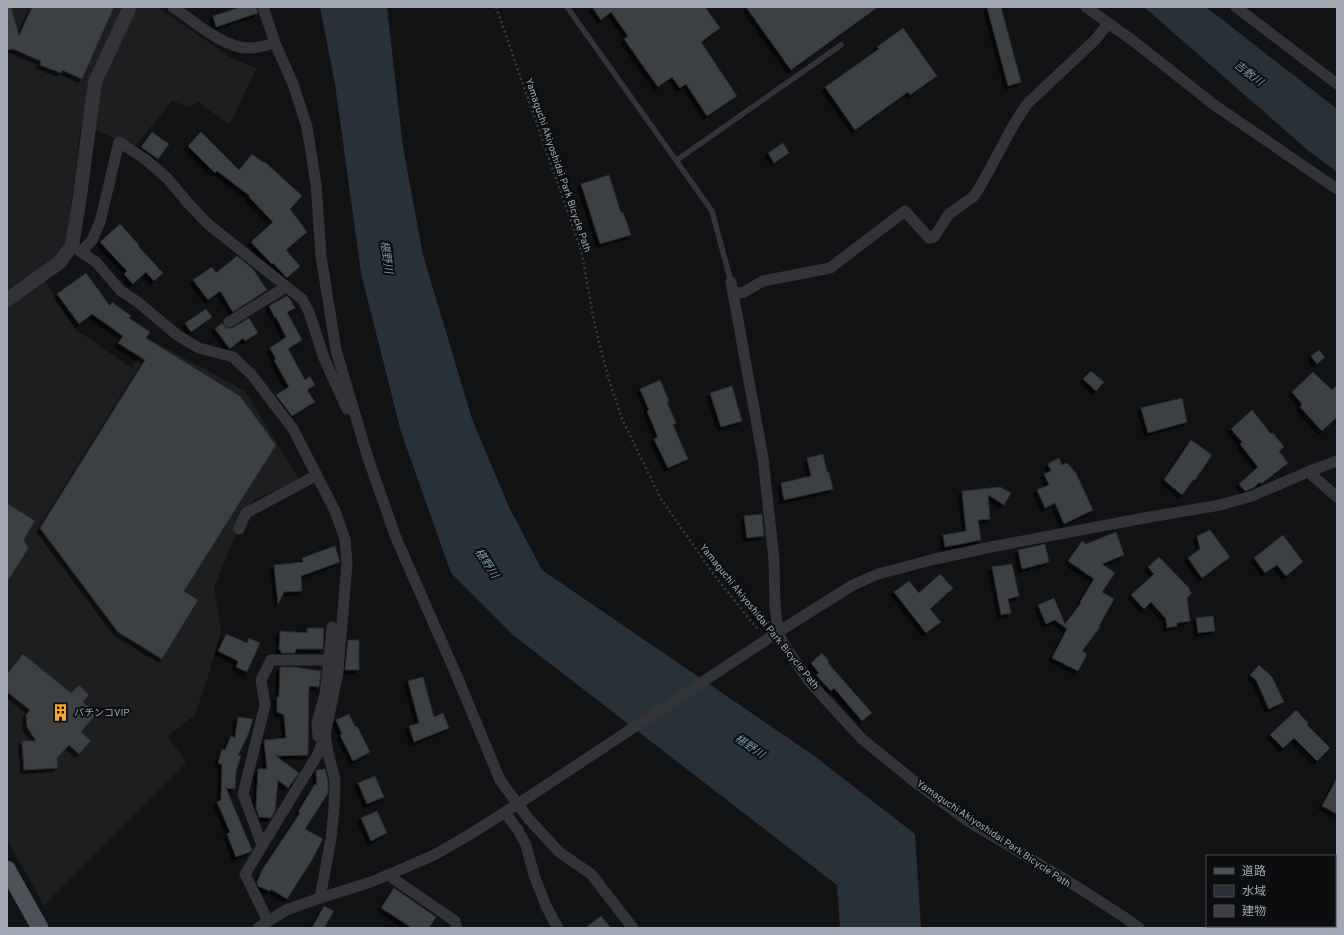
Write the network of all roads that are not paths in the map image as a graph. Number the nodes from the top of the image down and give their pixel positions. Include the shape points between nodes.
1 (130, 7) edge
2 (173, 7) edge
3 (263, 7) edge
4 (567, 7) edge
5 (1086, 7) edge
6 (1236, 7) edge
7 (1108, 24) junction
8 (275, 43) junction
9 (841, 45) dead end
10 (1337, 84) edge
11 (677, 160) junction
12 (1337, 189) edge
13 (76, 248) junction
14 (731, 282) joint
15 (286, 287) junction
16 (733, 294) junction
17 (7, 300) edge
18 (229, 322) dead end
19 (361, 438) junction
20 (1337, 461) edge
21 (1310, 471) junction
22 (317, 475) junction
23 (1337, 497) edge
24 (239, 529) dead end
25 (332, 627) dead end
26 (778, 632) junction
27 (329, 660) junction
28 (325, 735) junction
29 (518, 804) junction
30 (505, 813) junction
31 (262, 845) junction
32 (7, 869) edge
33 (388, 875) junction
34 (320, 898) junction
35 (268, 921) junction
36 (40, 928) edge
37 (258, 928) edge
38 (457, 928) edge
39 (558, 928) edge
40 (633, 928) edge
41 (1139, 928) edge

1 - 13 street via 95,82 79,203
2 - 8 street via 215,36 235,46 251,48
3 - 8 street
4 - 11 lane
5 - 7 street
6 - 10 street
7 - 12 street via 1213,104
7 - 16 street via 1027,104 980,187 972,197 949,214 934,237 929,238 905,210 830,268 763,281 744,292
8 - 19 street via 293,84 307,127 316,184 320,256 336,350
9 - 11 lane
11 - 14 lane via 712,211
13 - 15 street via 92,240 100,222 119,142 167,178 208,224
13 - 17 street
13 - 22 street via 96,262 120,290 177,336 199,348 233,357 252,375 293,429
14 - 16 street
15 - 18 street
15 - 19 street via 302,299 309,312 324,358
16 - 26 street via 763,458 774,560 774,606
19 - 29 street via 396,538 500,780
20 - 21 street
21 - 23 street
21 - 26 street via 1252,496 1220,505 991,547 878,574 853,585
22 - 24 street via 246,513
22 - 28 street via 335,511 345,539 347,563 338,672
25 - 27 street
26 - 29 street
26 - 41 street via 782,643 808,680 868,744 968,821 1086,892
27 - 28 street via 318,723 318,736
27 - 31 street via 271,660 261,680 265,705 243,794
28 - 31 street via 318,754
28 - 34 street via 335,780 331,839
29 - 30 street
29 - 40 street via 559,852 591,874
30 - 33 street via 434,855
30 - 39 street via 526,845 534,875
31 - 35 street via 245,874
32 - 36 main road
33 - 34 street
33 - 38 street via 455,921
34 - 35 street via 286,910
35 - 37 street

